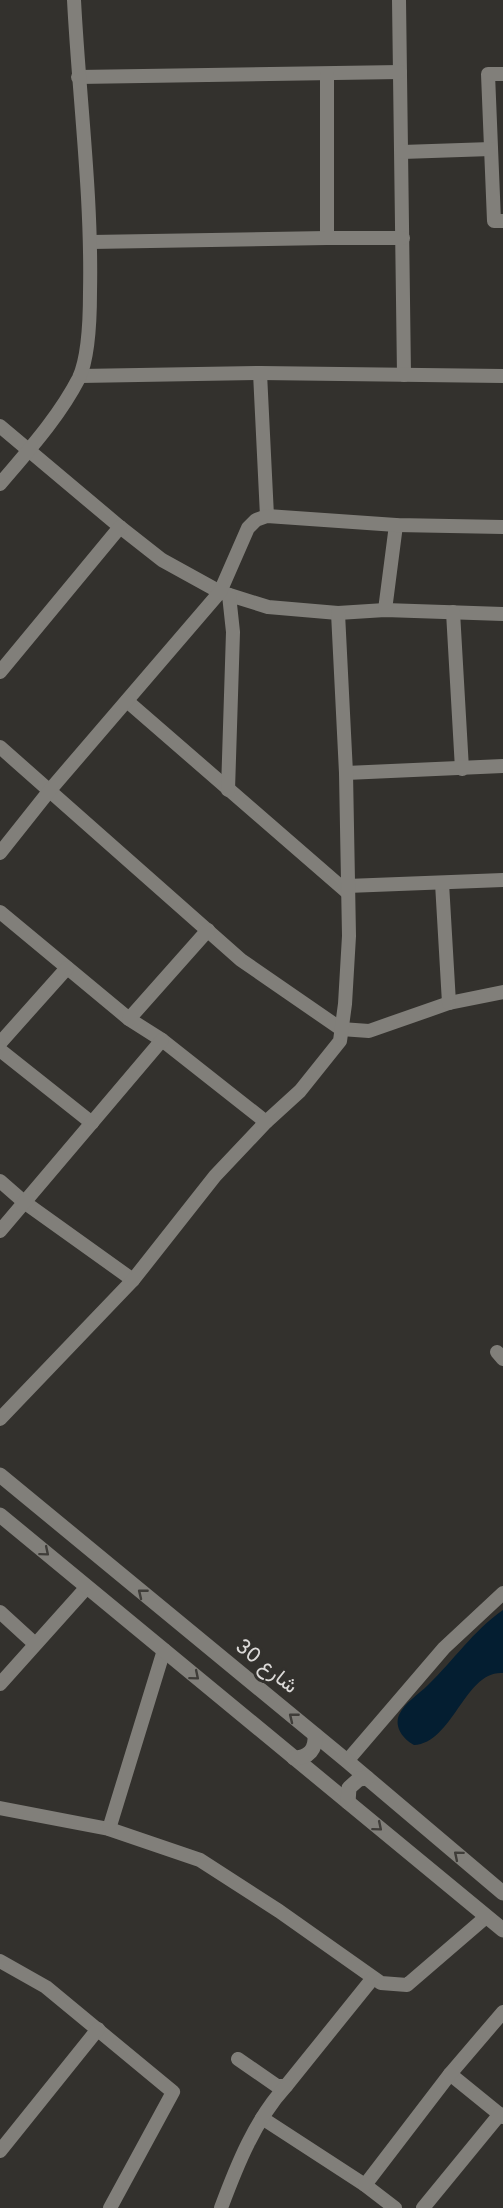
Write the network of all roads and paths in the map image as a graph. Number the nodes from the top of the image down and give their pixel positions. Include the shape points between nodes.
1 (74, 0) edge
2 (399, 0) edge
3 (400, 72) junction
4 (503, 74) edge
5 (327, 75) junction
6 (78, 77) junction
7 (491, 149) junction
8 (402, 152) junction
9 (503, 221) edge
10 (327, 238) junction
11 (403, 238) junction
12 (91, 242) junction
13 (260, 373) junction
14 (404, 375) junction
15 (80, 376) junction
16 (503, 376) edge
17 (0, 426) edge
18 (28, 451) junction
19 (0, 484) edge
20 (267, 516) junction
21 (396, 525) junction
22 (120, 528) junction
23 (503, 528) edge
24 (225, 594) junction
25 (385, 610) junction
26 (453, 612) junction
27 (338, 613) junction
28 (503, 614) edge
29 (0, 672) edge
30 (127, 701) junction
31 (0, 747) edge
32 (503, 766) edge
33 (462, 769) junction
34 (346, 773) junction
35 (50, 790) junction
36 (228, 790) junction
37 (0, 853) edge
38 (503, 880) edge
39 (442, 883) junction
40 (347, 889) junction
41 (0, 912) edge
42 (208, 930) junction
43 (67, 968) junction
44 (503, 992) edge
45 (449, 1003) junction
46 (129, 1019) junction
47 (341, 1029) junction
48 (162, 1040) junction
49 (0, 1043) edge
50 (0, 1050) edge
51 (266, 1122) junction
52 (92, 1123) junction
53 (0, 1181) edge
54 (24, 1202) junction
55 (0, 1231) edge
56 (133, 1280) junction
57 (0, 1419) edge
58 (0, 1475) edge
59 (0, 1515) edge
60 (87, 1587) junction
61 (503, 1593) edge
62 (0, 1612) edge
63 (35, 1644) junction
64 (164, 1650) junction
65 (0, 1684) edge
66 (315, 1735) junction
67 (294, 1758) junction
68 (347, 1761) junction
69 (367, 1778) junction
70 (348, 1802) junction
71 (0, 1808) edge
72 (109, 1829) junction
73 (503, 1893) edge
74 (486, 1917) junction
75 (503, 1930) edge
76 (0, 1961) edge
77 (373, 1978) junction
78 (503, 2012) edge
79 (98, 2030) junction
80 (238, 2059) dead end
81 (450, 2074) junction
82 (286, 2086) junction
83 (501, 2115) edge
84 (262, 2118) junction
85 (0, 2151) edge
86 (365, 2185) junction
87 (110, 2208) edge
88 (221, 2208) edge
89 (395, 2208) edge
90 (423, 2208) edge

1 - 6 street
2 - 3 street
3 - 5 street
3 - 8 street
4 - 7 street via 488,74
5 - 6 street
5 - 10 street
6 - 12 street
7 - 8 street
7 - 9 street via 494,221
8 - 11 street
10 - 11 street
10 - 12 street
11 - 14 street
12 - 15 street via 90,329
13 - 14 street
13 - 15 street
13 - 20 street
14 - 16 street
15 - 18 street
17 - 18 street
18 - 19 street
18 - 22 street
20 - 21 street
20 - 24 street via 248,528
21 - 23 street
21 - 25 street
22 - 24 street via 162,560
22 - 29 street
24 - 27 street via 268,607
24 - 30 street
24 - 36 street via 233,632
25 - 26 street
25 - 27 street
26 - 28 street
26 - 33 street
27 - 34 street
30 - 35 street
30 - 36 street
31 - 35 street
32 - 33 street
33 - 34 street
34 - 40 street
35 - 37 street
35 - 42 street
36 - 40 street
38 - 39 street
39 - 40 street
39 - 45 street
40 - 47 street via 349,936
41 - 43 street
42 - 46 street
42 - 47 street via 241,960
43 - 46 street
43 - 49 street
44 - 45 street
45 - 47 street via 369,1031
46 - 48 street
47 - 51 street via 339,1041 300,1091
48 - 51 street
48 - 52 street
50 - 52 street
51 - 56 street via 215,1176
52 - 54 street
53 - 54 street
54 - 55 street
54 - 56 street
56 - 57 street
66 -> 58 street, شارع 30
59 -> 60 street
60 - 63 street
60 - 64 street
61 - 68 street via 444,1648
62 - 63 street
63 - 65 street
64 -> 67 street
64 - 72 street
66 - 67 street via 316,1743 309,1754
66 - 68 street, شارع 30
67 - 70 street
68 - 69 street, شارع 30
69 - 70 street via 359,1779 349,1788
73 -> 69 street, شارع 30
70 -> 74 street
71 - 72 street
72 - 77 street via 200,1860
74 - 75 street
74 - 77 street via 408,1985 381,1983
76 - 79 street via 46,1987
77 - 82 street
78 - 81 street
79 - 85 street
79 - 87 street via 173,2092
80 - 82 street via 277,2086
81 - 83 street
81 - 86 street
82 - 84 street
83 - 90 street
84 - 86 street
84 - 88 street
86 - 89 street

